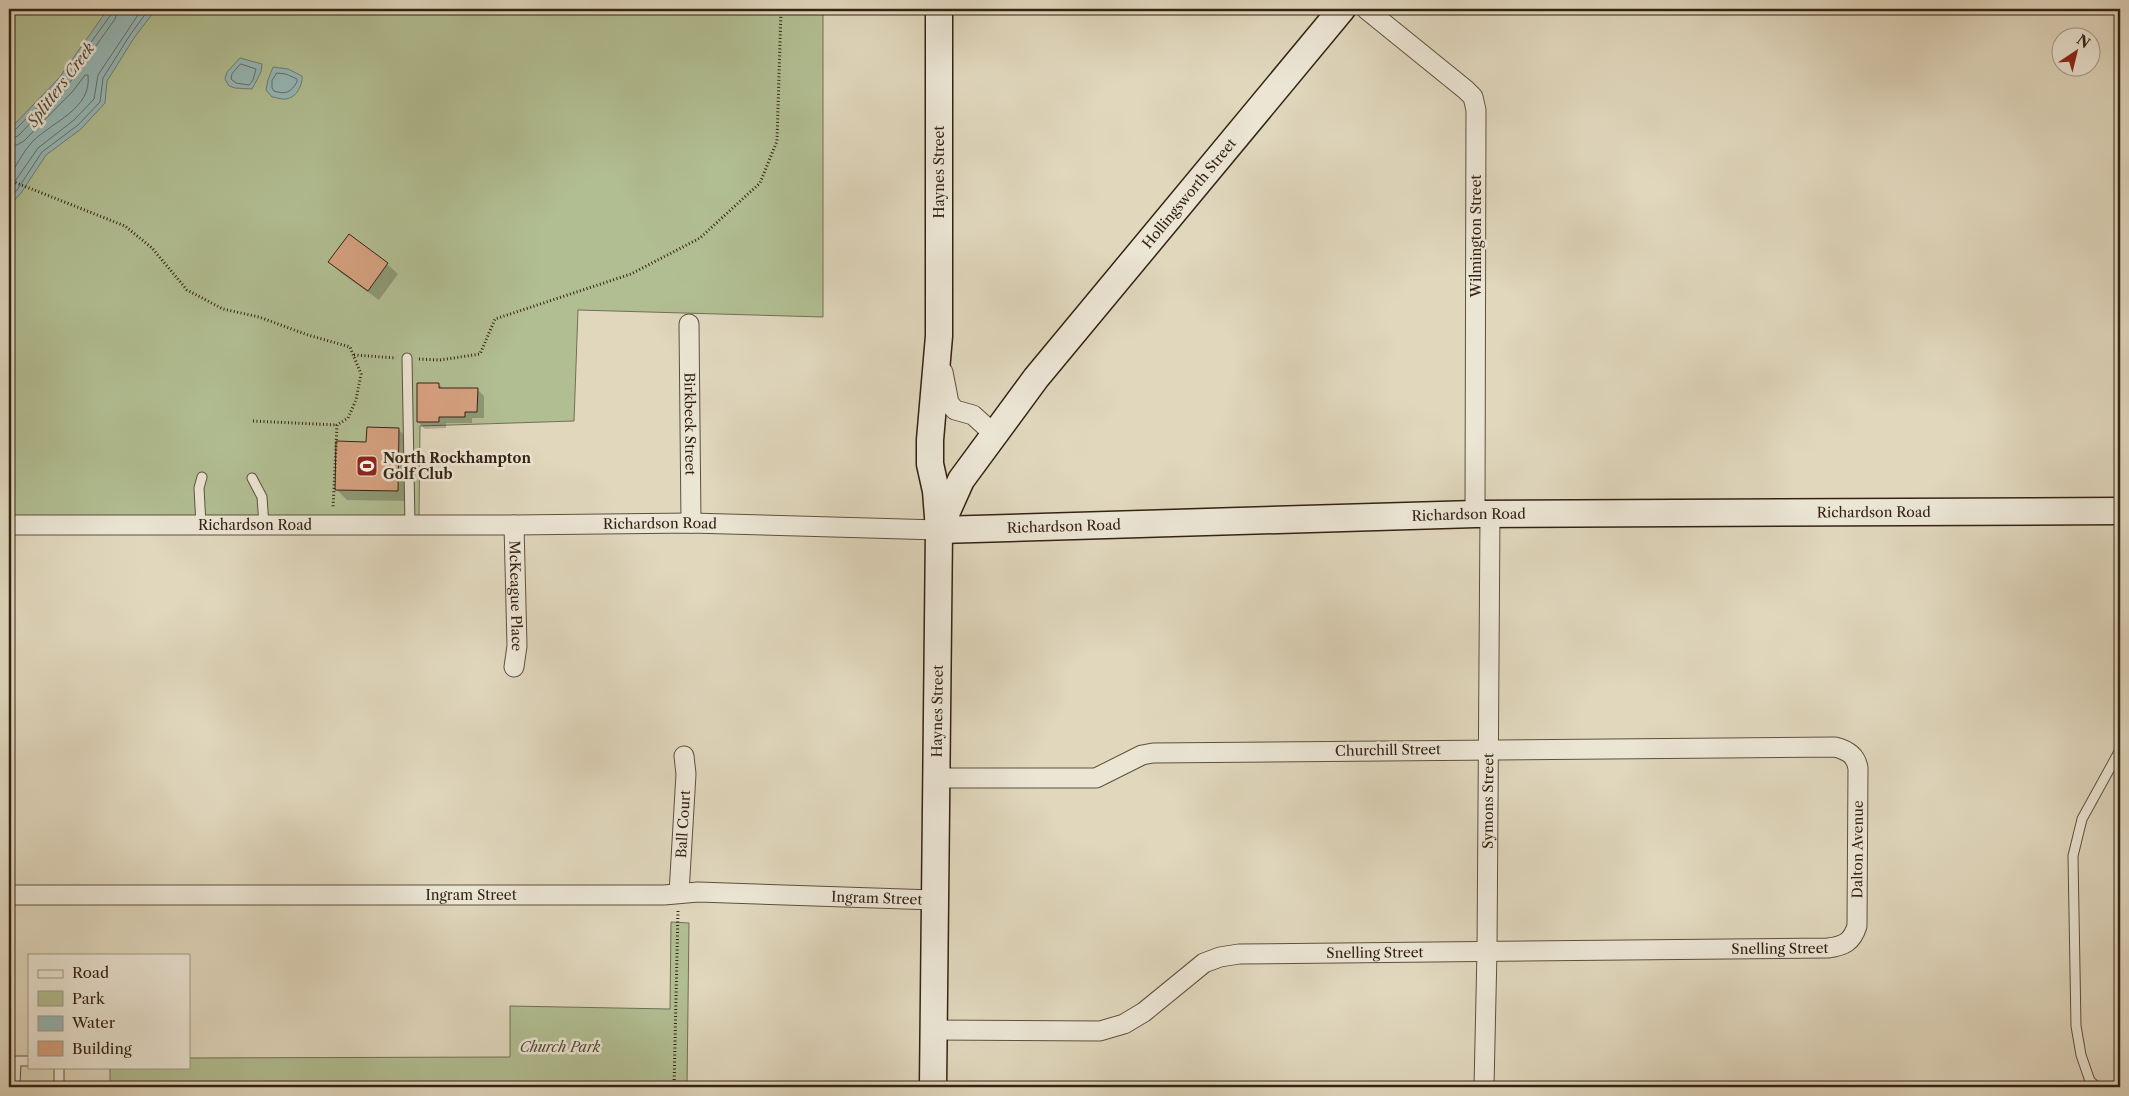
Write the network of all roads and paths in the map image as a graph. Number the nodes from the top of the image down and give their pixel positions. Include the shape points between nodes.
1 (781, 9) edge
2 (939, 9) edge
3 (1342, 9) edge
4 (1366, 9) edge
5 (9, 180) edge
6 (689, 324) dead end
7 (939, 336) junction
8 (354, 356) junction
9 (407, 358) junction
10 (254, 421) dead end
11 (337, 425) junction
12 (990, 430) junction
13 (202, 477) dead end
14 (252, 478) dead end
15 (936, 491) junction
16 (333, 508) dead end
17 (2120, 510) edge
18 (1483, 514) junction
19 (691, 523) junction
20 (9, 525) edge
21 (201, 525) junction
22 (264, 525) junction
23 (410, 525) junction
24 (514, 525) junction
25 (939, 530) junction
26 (514, 667) dead end
27 (1489, 749) junction
28 (1844, 749) joint
29 (2120, 750) edge
30 (684, 756) dead end
31 (937, 778) junction
32 (679, 893) junction
33 (9, 895) edge
34 (934, 900) junction
35 (1839, 947) joint
36 (1487, 951) junction
37 (933, 1030) junction
38 (28, 1061) edge
39 (59, 1068) edge
40 (16, 1087) edge
41 (59, 1087) edge
42 (674, 1087) edge
43 (933, 1087) edge
44 (1484, 1087) edge
45 (2097, 1087) edge

1 - 9 path via 777,141 760,183 700,238 631,274 495,319 480,354 440,360
2 - 7 street, Haynes Street
3 - 12 street, Hollingsworth Street
4 - 18 street, Wilmington Street via 1466,90 1473,98 1476,110
5 - 8 path via 125,226 152,248 187,290 223,309 259,317 350,347
6 - 19 street, Birkbeck Street
7 - 12 street, Haynes Street via 949,403 956,410 973,415
7 - 15 street, Haynes Street via 930,440 930,464
8 - 9 path
8 - 11 path via 361,374 356,400 348,418
9 - 23 lane
10 - 11 path
11 - 16 path
12 - 15 street, Hollingsworth Street via 950,464
12 - 25 street, Hollingsworth Street via 961,480
13 - 21 lane via 199,488
14 - 22 lane via 262,497
15 - 25 street, Haynes Street
17 - 18 street, Richardson Road
18 - 25 street, Richardson Road
18 - 27 street, Symons Street
19 - 24 street, Richardson Road
19 - 25 street, Richardson Road
20 - 21 street, Richardson Road
21 - 22 street, Richardson Road
22 - 23 street, Richardson Road
23 - 24 street, Richardson Road
24 - 26 street, McKeague Place via 517,646
25 - 31 street, Haynes Street
27 - 28 street, Churchill Street
27 - 31 street, Churchill Street via 1153,752 1096,778
27 - 36 street, Symons Street
28 - 35 street, Dalton Avenue via 1857,760 1858,768 1857,926 1854,936
29 - 45 lane via 2082,819 2073,856 2076,1026 2081,1055 2090,1081
30 - 32 street, Ball Court via 686,774
31 - 34 street, Haynes Street
32 - 33 street, Ingram Street
32 - 34 street, Ingram Street
32 - 42 path
34 - 37 street, Haynes Street
35 - 36 street, Snelling Street
36 - 37 street, Snelling Street via 1220,956 1204,963 1144,1012 1124,1024 1100,1031
36 - 44 street, Symons Street
37 - 43 street, Haynes Street
38 - 40 lane via 16,1061
39 - 41 lane

